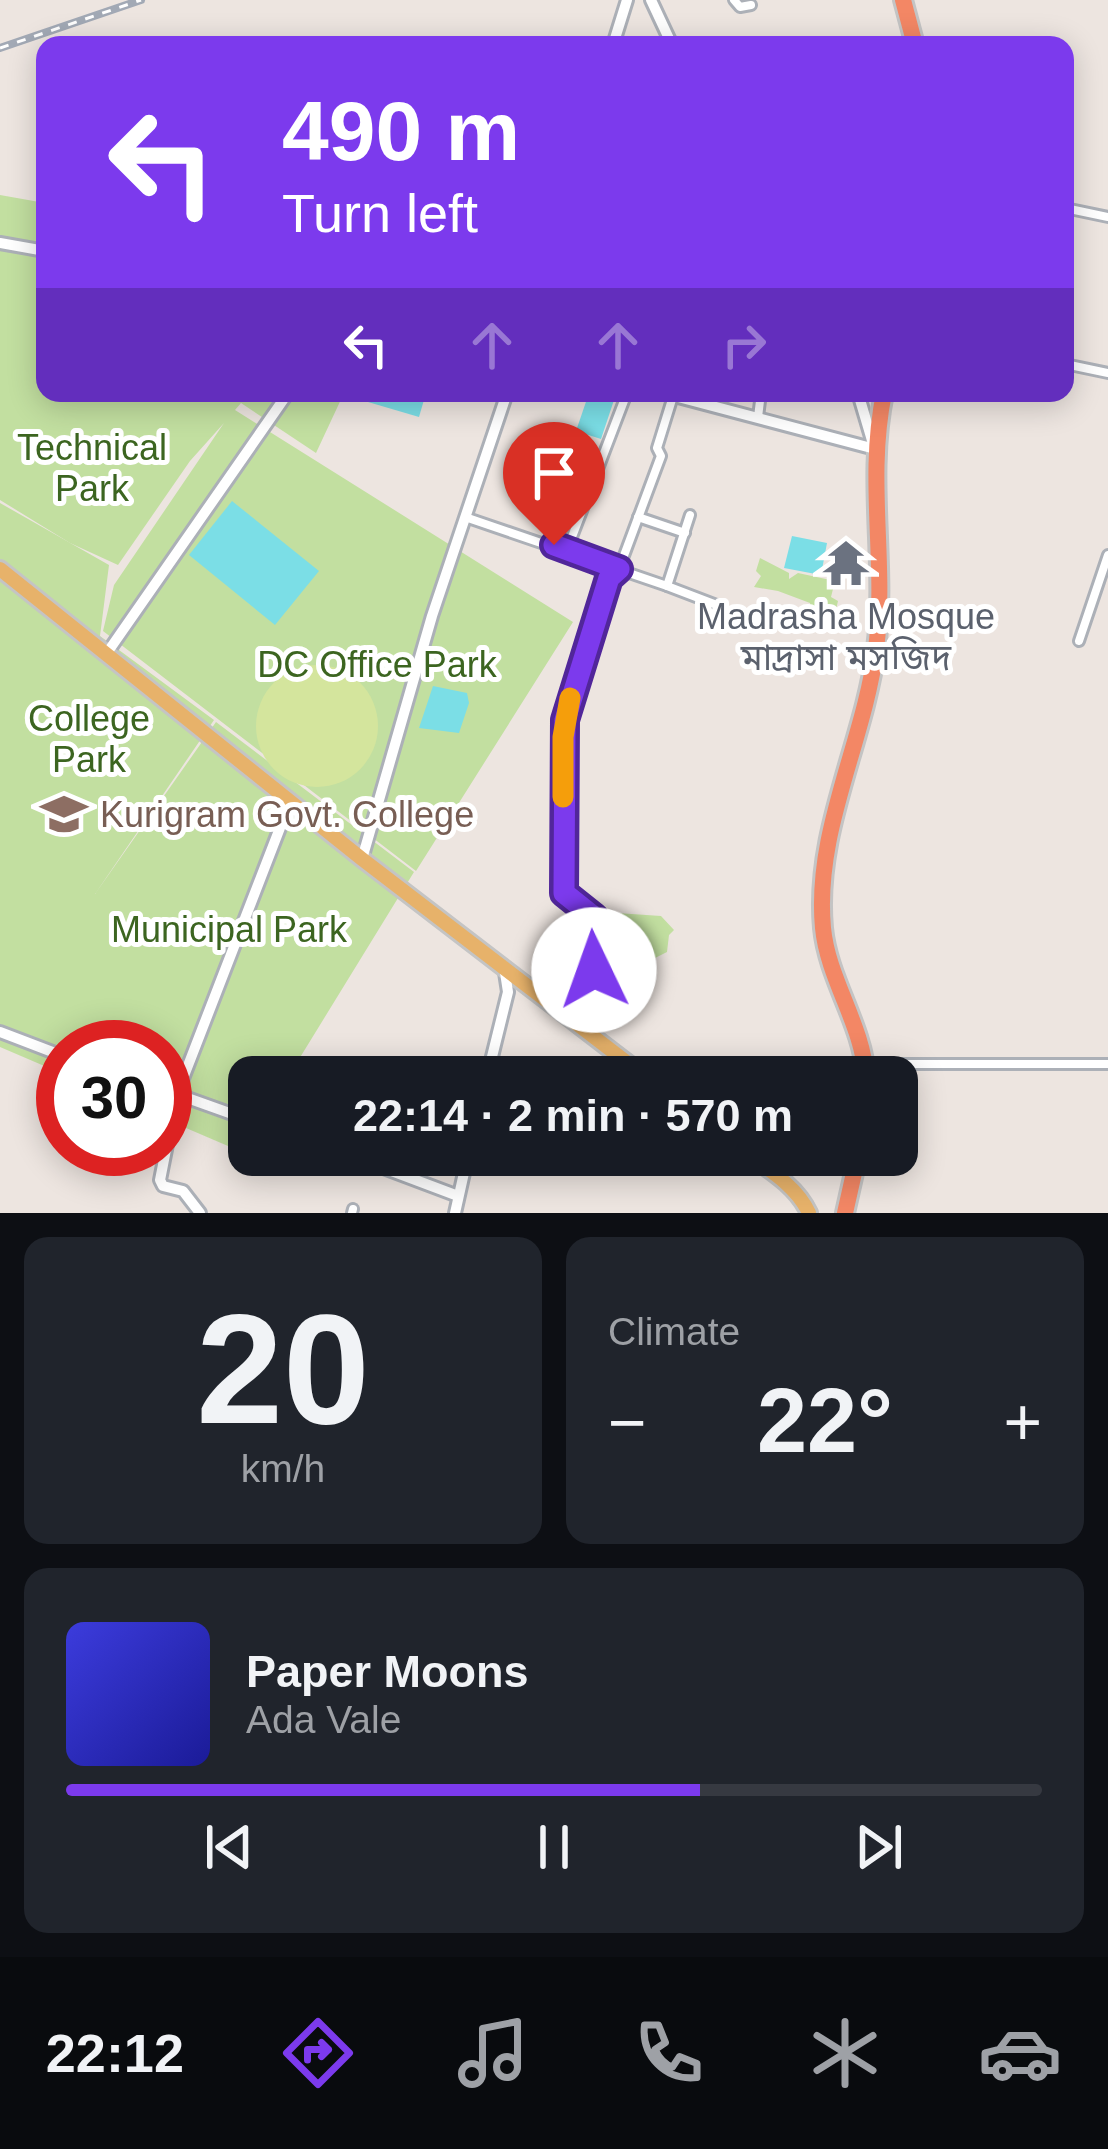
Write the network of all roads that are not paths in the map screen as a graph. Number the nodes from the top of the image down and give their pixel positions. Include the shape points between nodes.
1 (627, 0) edge
2 (651, 0) edge
3 (734, 0) edge
4 (903, 0) edge
5 (751, 5) dead end
6 (616, 36) edge
7 (668, 36) edge
8 (913, 36) edge
9 (1074, 210) edge
10 (1108, 217) edge
11 (0, 243) edge
12 (36, 249) edge
13 (1074, 366) edge
14 (1108, 374) edge
15 (282, 402) edge
16 (504, 402) edge
17 (624, 402) edge
18 (668, 402) edge
19 (701, 402) edge
20 (760, 402) edge
21 (861, 402) edge
22 (882, 402) edge
23 (758, 417) junction
24 (874, 448) junction
25 (690, 515) dead end
26 (465, 517) junction
27 (638, 517) junction
28 (683, 539) junction
29 (567, 550) junction
30 (1108, 555) edge
31 (0, 568) edge
32 (619, 569) junction
33 (667, 586) junction
34 (722, 608) dead end
35 (1079, 641) dead end
36 (106, 653) junction
37 (290, 802) junction
38 (362, 859) junction
39 (504, 966) junction
40 (523, 981) junction
41 (508, 992) junction
42 (583, 1027) junction
43 (0, 1032) edge
44 (192, 1041) edge
45 (36, 1046) edge
46 (492, 1056) edge
47 (620, 1056) edge
48 (861, 1056) edge
49 (1108, 1064) edge
50 (918, 1069) edge
51 (192, 1100) edge
52 (228, 1112) edge
53 (160, 1176) edge
54 (405, 1176) edge
55 (463, 1176) edge
56 (778, 1176) edge
57 (853, 1176) edge
58 (458, 1196) junction
59 (200, 1213) edge
60 (454, 1213) edge
61 (809, 1213) edge
62 (845, 1213) edge

1 - 6 street
2 - 7 street
3 - 5 street
4 - 8 highway
9 - 10 street
11 - 12 street
13 - 14 street
15 - 36 street
16 - 26 street
17 - 29 street
18 - 27 street via 661,456
19 - 23 street
20 - 23 street
21 - 24 street
22 - 24 highway
23 - 24 street
24 - 48 highway via 877,643 821,884 830,961
25 - 28 street
26 - 29 street
26 - 38 street
27 - 28 street
27 - 32 street
28 - 33 street
29 - 32 street
30 - 35 street
31 - 36 main road
32 - 33 street
32 - 42 street via 581,659 563,737 564,893 594,917
33 - 34 street
36 - 37 main road
37 - 38 main road
37 - 44 street
38 - 39 main road
39 - 40 main road
39 - 41 street
40 - 41 street
40 - 42 main road
41 - 46 street
42 - 47 main road
43 - 45 street
49 - 50 street
51 - 52 street
53 - 59 street
54 - 58 street
55 - 58 street
56 - 61 main road
57 - 62 highway
58 - 60 street

